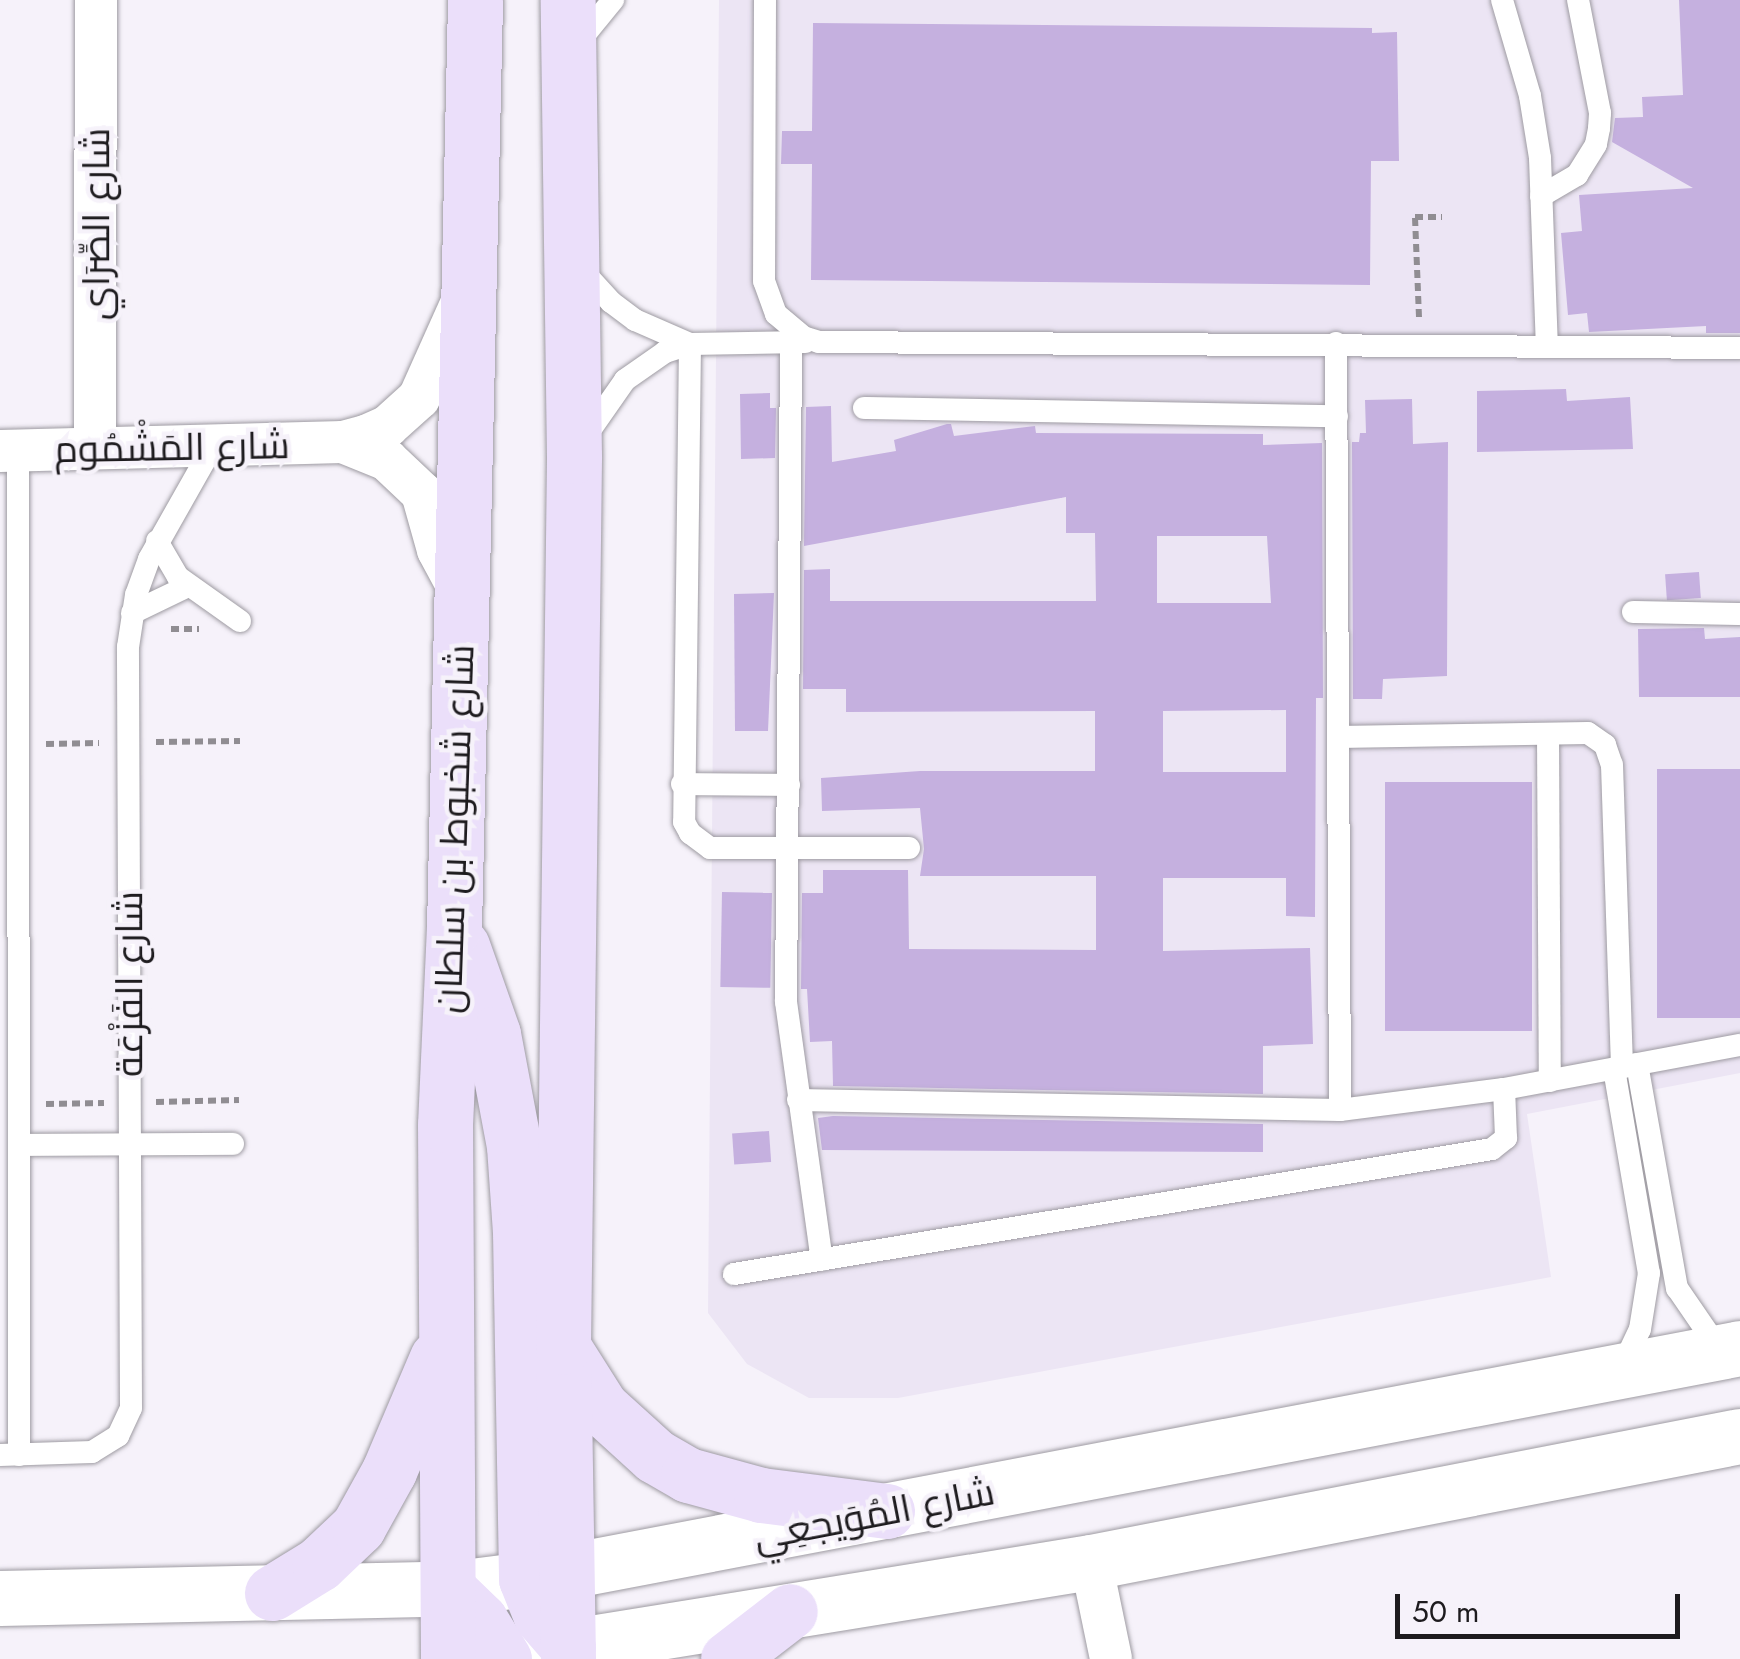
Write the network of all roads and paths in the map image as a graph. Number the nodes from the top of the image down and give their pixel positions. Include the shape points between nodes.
1 (96, 0) edge
2 (474, 0) edge
3 (568, 0) edge
4 (613, 0) edge
5 (765, 0) edge
6 (1502, 0) edge
7 (1578, 0) edge
8 (568, 60) junction
9 (1541, 196) junction
10 (1442, 216) dead end
11 (572, 258) junction
12 (467, 295) junction
13 (819, 342) junction
14 (792, 343) junction
15 (1336, 343) junction
16 (690, 344) junction
17 (1420, 344) junction
18 (1546, 346) junction
19 (1740, 348) edge
20 (864, 408) dead end
21 (1337, 416) junction
22 (343, 442) junction
23 (213, 446) junction
24 (95, 448) junction
25 (9, 451) edge
26 (574, 456) junction
27 (9, 524) edge
28 (157, 541) junction
29 (188, 586) junction
30 (461, 593) junction
31 (1632, 612) dead end
32 (1740, 614) edge
33 (240, 620) dead end
34 (131, 622) junction
35 (203, 629) dead end
36 (1548, 734) junction
37 (1338, 738) junction
38 (682, 784) junction
39 (789, 786) junction
40 (909, 848) dead end
41 (788, 849) junction
42 (454, 928) junction
43 (1740, 1046) edge
44 (1624, 1067) junction
45 (1550, 1080) junction
46 (1504, 1090) junction
47 (798, 1100) junction
48 (1340, 1110) junction
49 (130, 1144) junction
50 (233, 1144) dead end
51 (18, 1145) junction
52 (822, 1260) junction
53 (734, 1274) dead end
54 (9, 1292) edge
55 (448, 1322) junction
56 (563, 1347) junction
57 (1731, 1350) edge
58 (1619, 1372) junction
59 (1740, 1436) edge
60 (10, 1455) edge
61 (888, 1511) junction
62 (1090, 1562) junction
63 (546, 1576) junction
64 (448, 1590) junction
65 (272, 1593) junction
66 (0, 1598) edge
67 (790, 1611) junction
68 (568, 1653) edge
69 (500, 1658) edge
70 (448, 1659) edge
71 (728, 1659) edge
72 (1111, 1659) edge

1 - 24 street, شارع الصِّرَاي
2 - 12 main road, شارع شخبوط بن سلطان
3 - 8 main road
4 - 8 lane
5 - 13 lane via 764,281 788,326
6 - 9 lane via 1530,96
7 - 9 lane via 1600,113 1596,144 1577,175
8 - 11 main road
9 - 18 lane
10 - 17 path via 1414,218
11 - 16 lane via 635,320
11 - 26 main road
12 - 22 street, شارع المَشْمُوم via 420,398 388,426
12 - 30 main road, شارع شخبوط بن سلطان
13 - 14 lane
13 - 15 lane
14 - 16 lane
14 - 39 lane
15 - 17 lane
15 - 21 lane
16 - 26 lane via 624,380
16 - 38 lane
17 - 18 lane
18 - 19 lane
20 - 21 lane
21 - 37 lane
22 - 23 street, شارع المَشْمُوم
22 - 30 street, شارع المَشْمُوم via 387,460 422,493 445,567
23 - 24 street, شارع المَشْمُوم
23 - 28 lane, شارع الفَزْعَة
24 - 25 street, شارع المَشْمُوم
25 - 27 lane, شارع الفَزْعَة
26 - 56 main road
27 - 51 lane, شارع الفَزْعَة
28 - 29 lane
28 - 34 lane, شارع الفَزْعَة
29 - 33 lane
29 - 34 lane
30 - 42 main road, شارع شخبوط بن سلطان
31 - 32 lane
34 - 35 path
34 - 49 lane, شارع الفَزْعَة
36 - 37 lane
36 - 44 lane via 1588,733 1610,754
36 - 45 lane
37 - 48 lane
38 - 39 lane
38 - 41 lane via 684,822 699,842 710,848
39 - 41 lane
40 - 41 lane
41 - 47 lane via 786,1002
42 - 55 main road, شارع شخبوط بن سلطان via 445,1124
42 - 63 main road via 493,1034 514,1146
43 - 44 lane
44 - 45 lane
44 - 57 lane via 1677,1288
44 - 58 lane via 1650,1272 1640,1329
45 - 46 lane
46 - 48 lane
46 - 52 lane via 1506,1138 1492,1149
47 - 48 lane
47 - 52 lane
49 - 50 lane
49 - 51 lane
49 - 60 lane, شارع الفَزْعَة via 127,1422 92,1452
51 - 54 lane, شارع الفَزْعَة
52 - 53 lane
54 - 60 lane, شارع الفَزْعَة
55 - 64 main road, شارع شخبوط بن سلطان
55 - 65 main road via 416,1414 358,1528 319,1564
56 - 61 main road via 601,1408 688,1476 761,1495
56 - 63 main road
57 - 58 street, شارع المُوَيجعِي
58 - 61 street, شارع المُوَيجعِي
59 - 62 street, شارع المُوَيجعِي
61 - 63 street, شارع المُوَيجعِي
62 - 67 street, شارع المُوَيجعِي
62 - 72 street
63 - 64 street, شارع المُوَيجعِي
63 - 68 main road
64 - 65 street, شارع المُوَيجعِي
64 - 69 main road via 480,1620
64 - 70 main road, شارع شخبوط بن سلطان
65 - 66 street, شارع المُوَيجعِي
67 - 68 street, شارع المُوَيجعِي
67 - 71 main road
68 - 69 street, شارع المُوَيجعِي

